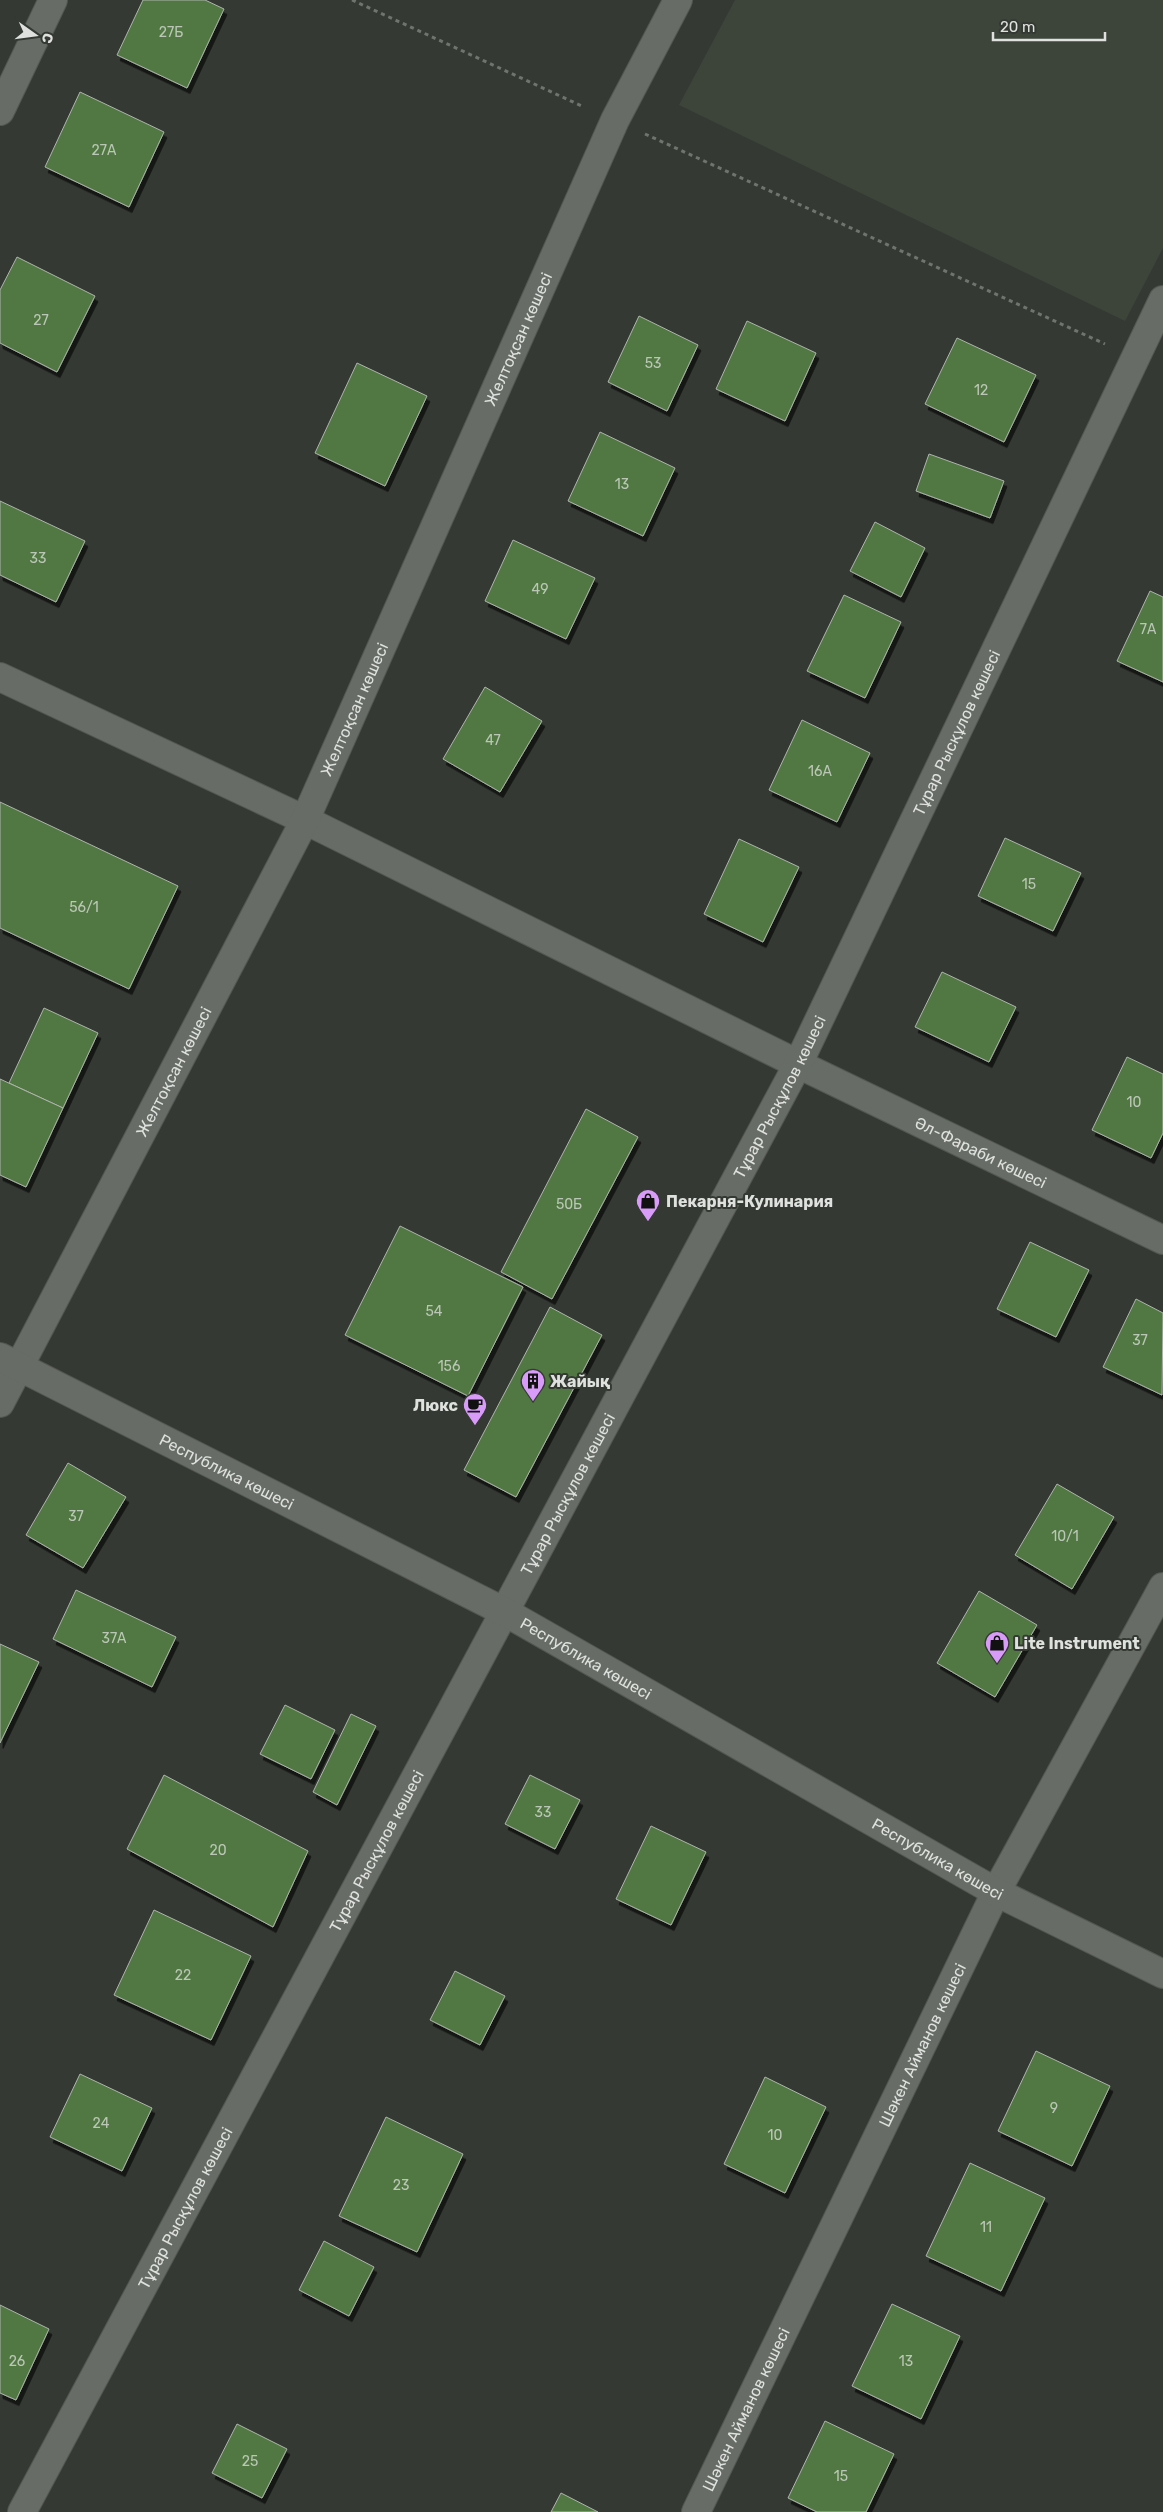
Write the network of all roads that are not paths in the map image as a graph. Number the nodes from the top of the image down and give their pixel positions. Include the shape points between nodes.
1 (53, 0) edge
2 (678, 0) edge
3 (0, 111) edge
4 (1163, 300) edge
5 (0, 676) edge
6 (305, 820) junction
7 (798, 1064) junction
8 (1163, 1240) edge
9 (10, 1361) edge
10 (0, 1403) edge
11 (1163, 1587) edge
12 (504, 1612) junction
13 (996, 1892) junction
14 (1163, 1974) edge
15 (22, 2512) edge
16 (696, 2512) edge

1 - 3 street
2 - 6 street, Желтоқсан көшесі via 615,120
4 - 7 street, Тұрар Рысқұлов көшесі
5 - 6 street, Әл-Фараби көшесі
6 - 7 street, Әл-Фараби көшесі
6 - 9 street, Желтоқсан көшесі
7 - 8 street, Әл-Фараби көшесі
7 - 12 street, Тұрар Рысқұлов көшесі
9 - 10 street, Желтоқсан көшесі
9 - 12 street, Республика көшесі
11 - 13 street, Шәкен Айманов көшесі
12 - 13 street, Республика көшесі
12 - 15 street, Тұрар Рысқұлов көшесі
13 - 14 street, Республика көшесі
13 - 16 street, Шәкен Айманов көшесі

